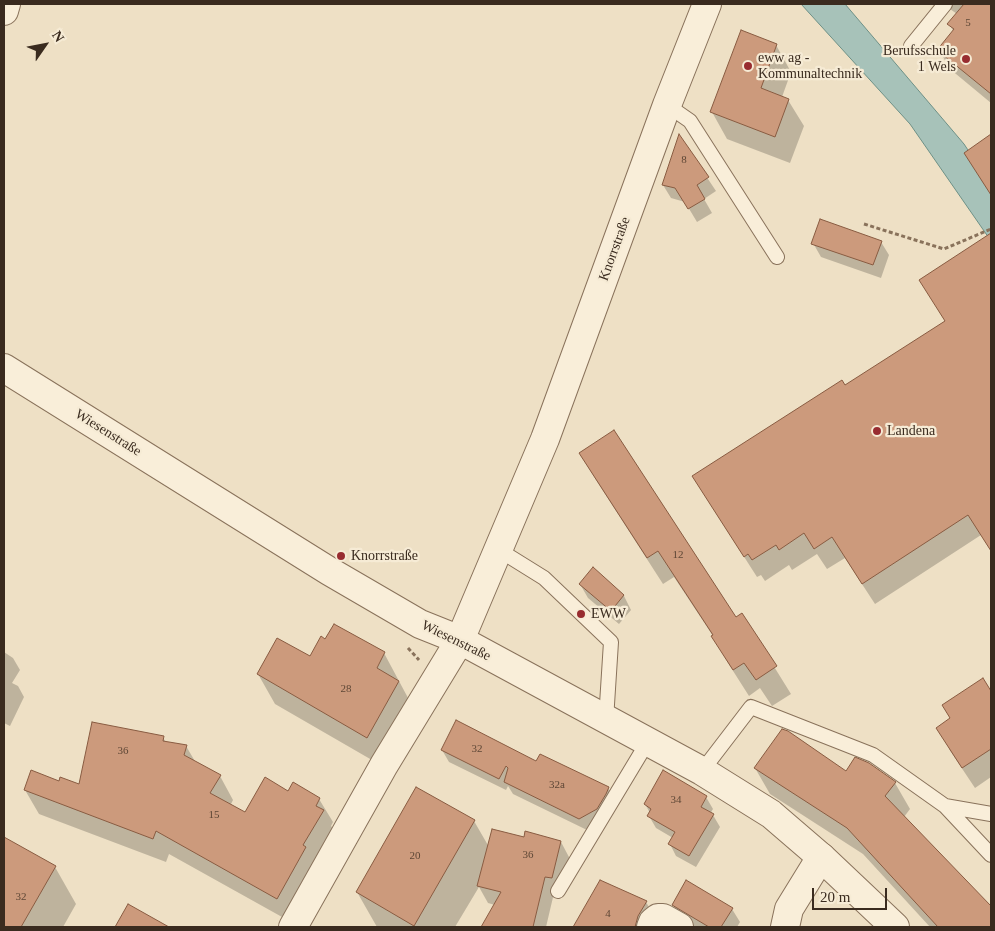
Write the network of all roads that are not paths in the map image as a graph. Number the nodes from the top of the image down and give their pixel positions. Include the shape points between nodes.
1 (6, 4) edge
2 (707, 4) edge
3 (945, 4) edge
4 (4, 11) edge
5 (911, 46) dead end
6 (667, 105) junction
7 (777, 257) dead end
8 (4, 368) edge
9 (499, 550) junction
10 (460, 640) junction
11 (606, 720) junction
12 (648, 743) junction
13 (702, 772) junction
14 (944, 806) junction
15 (991, 814) edge
16 (991, 855) edge
17 (822, 857) junction
18 (558, 891) dead end
19 (292, 927) edge
20 (651, 927) edge
21 (679, 927) edge
22 (785, 927) edge
23 (895, 927) edge

1 - 4 street
2 - 6 street, Knorrstraße
3 - 5 lane
6 - 7 lane via 690,121
6 - 9 street, Knorrstraße via 546,439
8 - 10 street, Wiesenstraße via 329,571 420,624
9 - 10 street, Knorrstraße
9 - 11 lane via 544,578 611,642
10 - 11 street, Wiesenstraße
10 - 19 street, Knorrstraße
11 - 12 street, Wiesenstraße
12 - 13 street, Wiesenstraße
12 - 18 lane
13 - 14 lane via 752,707 872,755
13 - 17 street, Wiesenstraße via 771,814
14 - 15 lane
14 - 16 lane
17 - 22 street via 789,909
17 - 23 street, Wiesenstraße
20 - 21 street via 658,918 664,918

